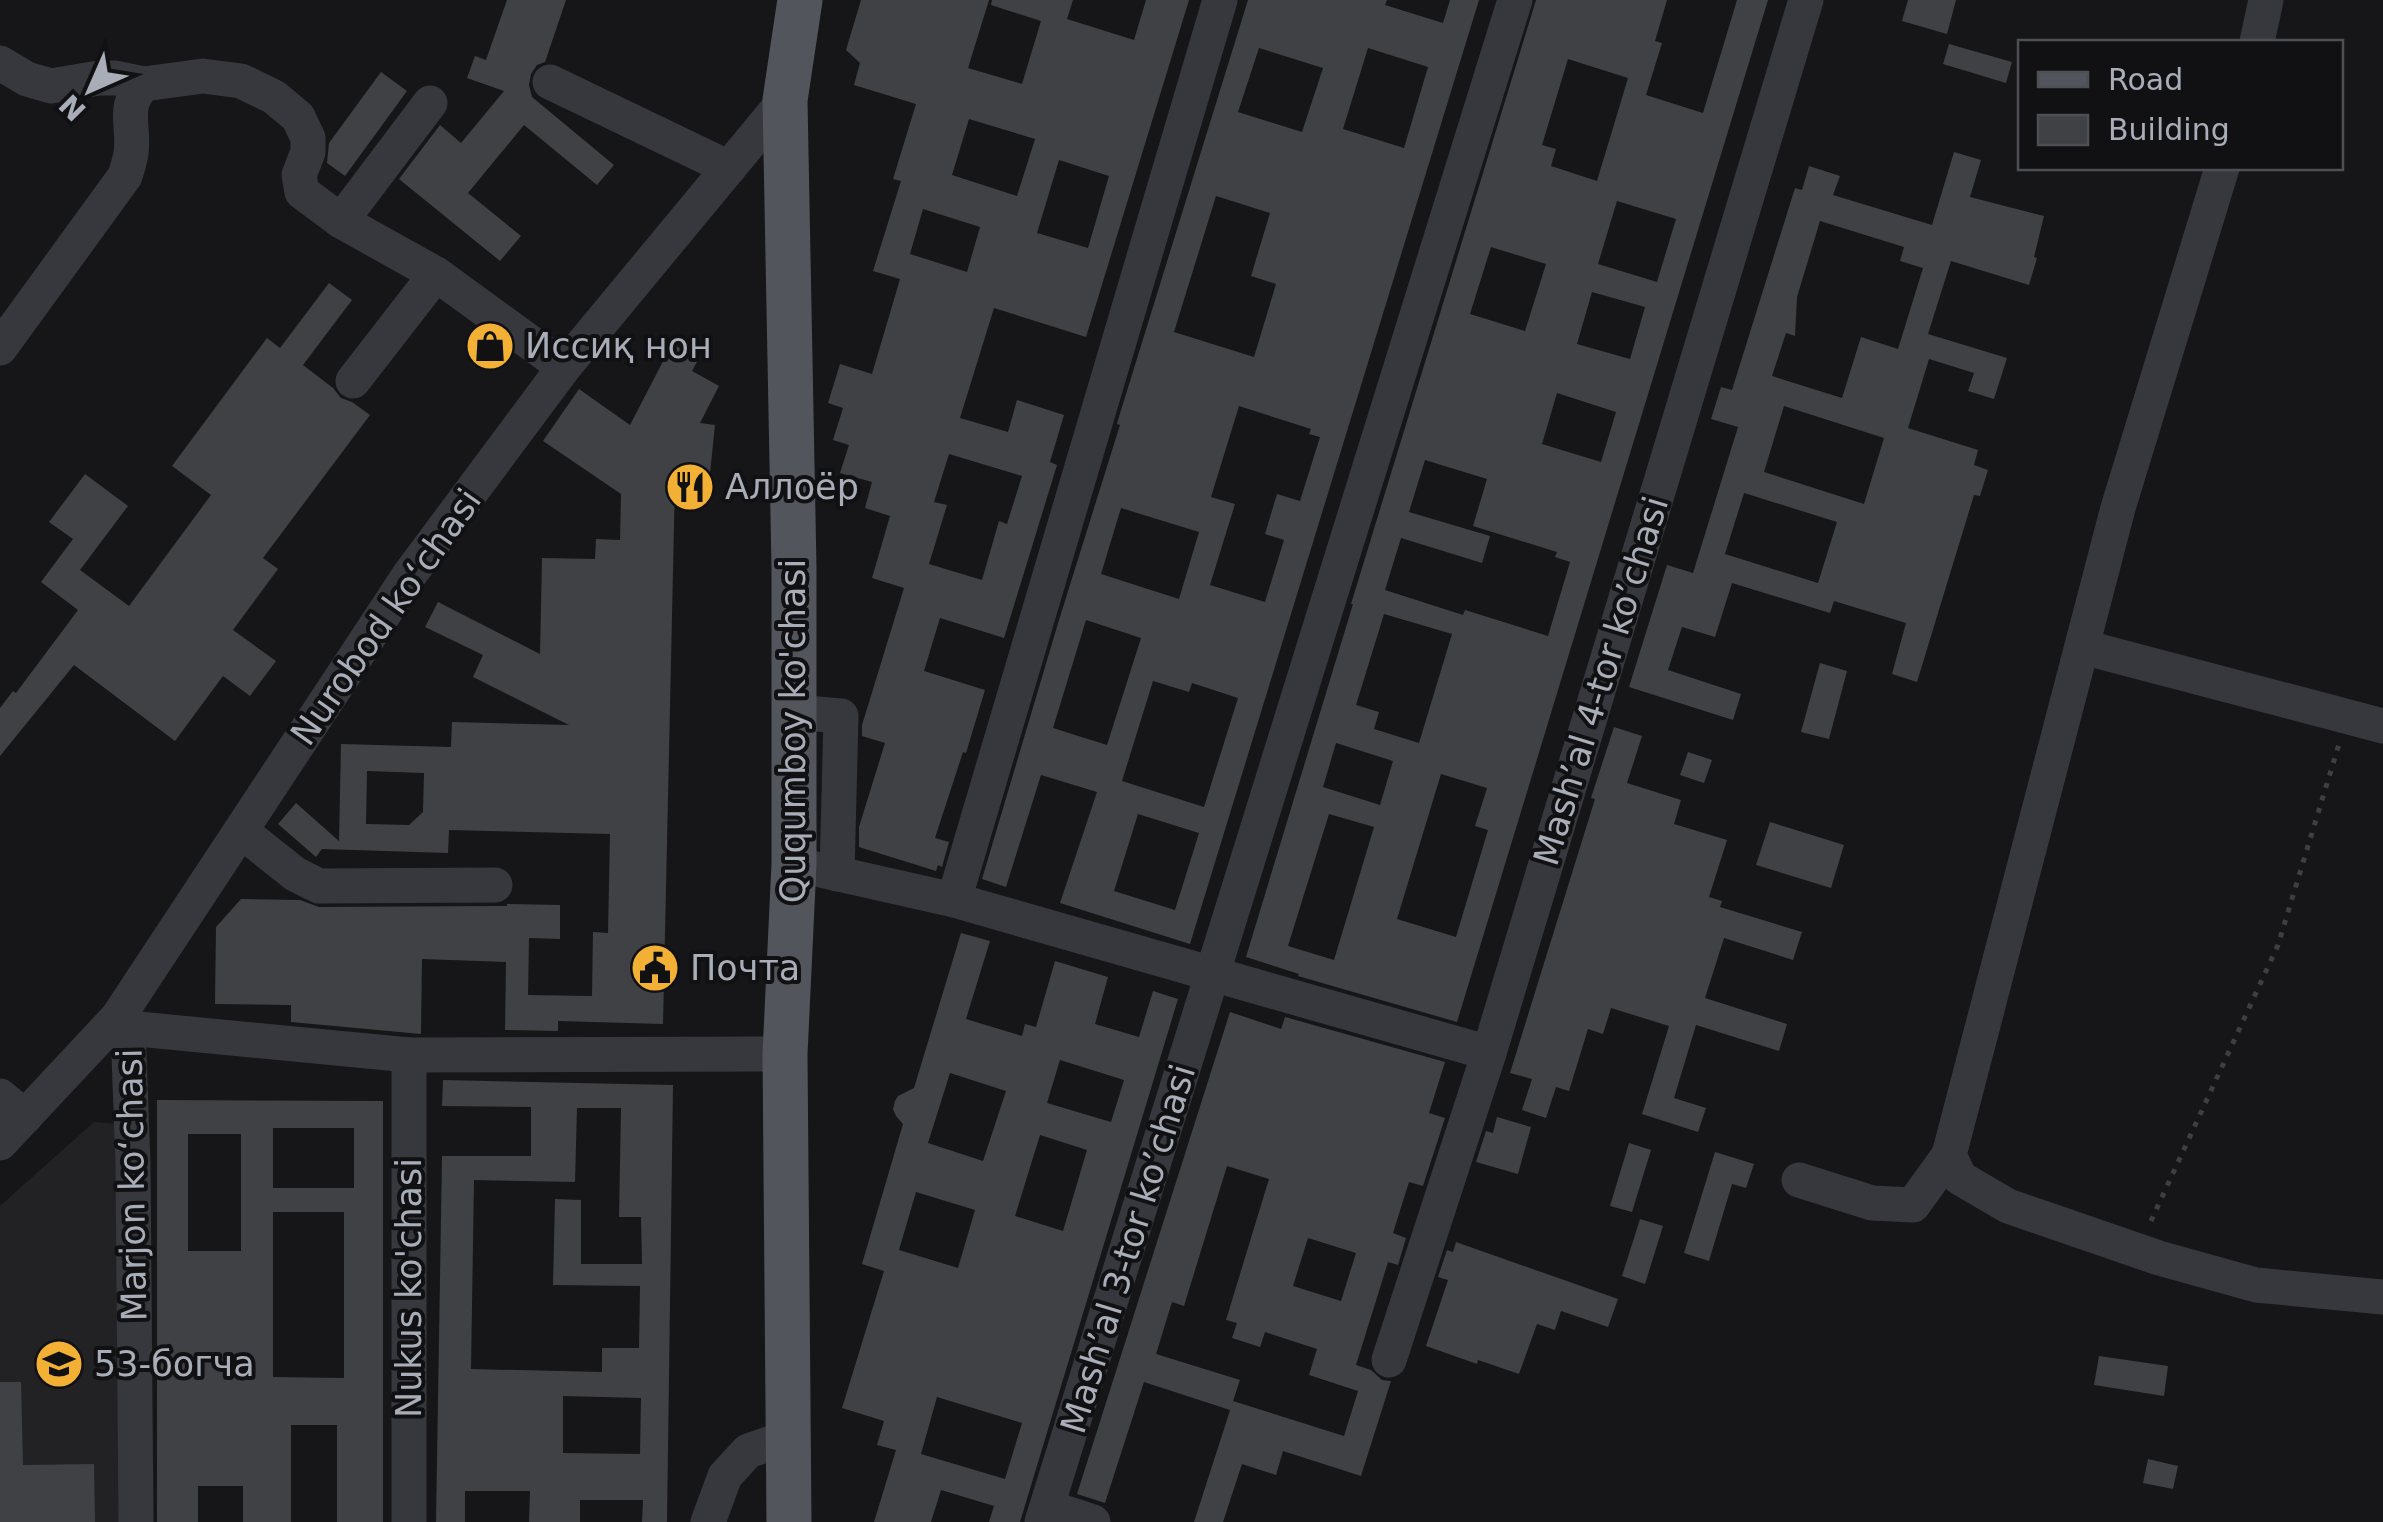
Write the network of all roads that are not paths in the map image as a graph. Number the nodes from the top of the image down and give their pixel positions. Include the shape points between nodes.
1 (800, 0) edge
2 (1220, 0) edge
3 (1514, 0) edge
4 (1806, 0) edge
5 (2266, 0) edge
6 (2257, 40) edge
7 (0, 63) edge
8 (550, 82) dead end
9 (144, 84) junction
10 (785, 100) junction
11 (430, 104) dead end
12 (729, 168) junction
13 (2221, 170) edge
14 (341, 222) junction
15 (436, 274) junction
16 (0, 348) edge
17 (564, 367) junction
18 (354, 381) dead end
19 (2083, 647) junction
20 (2383, 726) edge
21 (241, 831) junction
22 (815, 869) junction
23 (494, 885) dead end
24 (954, 900) junction
25 (1213, 975) junction
26 (123, 1022) junction
27 (1489, 1053) junction
28 (785, 1054) junction
29 (409, 1055) junction
30 (12, 1106) edge
31 (0, 1143) edge
32 (1949, 1155) junction
33 (1799, 1180) dead end
34 (2383, 1297) edge
35 (1388, 1360) dead end
36 (789, 1437) junction
37 (1044, 1514) edge
38 (136, 1522) edge
39 (410, 1522) edge
40 (708, 1522) edge
41 (789, 1522) edge
42 (1093, 1522) edge

1 - 10 main road, Ququmboy ko'chasi
2 - 24 street
3 - 25 street, Mashʼal 3-tor koʼchasi
4 - 27 street, Mashʼal 4-tor koʼchasi
5 - 6 street
7 - 9 street via 51,86 99,78
8 - 12 street
9 - 14 street via 203,76 241,81 274,97 298,116 308,138 302,192
9 - 16 street via 129,111 132,153 125,176
10 - 12 street, Nurobod koʻchasi
10 - 22 main road, Ququmboy ko'chasi via 794,712
11 - 14 street
12 - 17 street, Nurobod koʻchasi
13 - 19 street via 2118,508
14 - 15 street
15 - 17 street
15 - 18 street
17 - 21 street, Nurobod koʻchasi via 410,574
19 - 20 street
19 - 32 street
21 - 23 street via 320,886
21 - 26 street, Nurobod koʻchasi
22 - 24 street
22 - 28 main road, Ququmboy ko'chasi
24 - 25 street
25 - 27 street
25 - 37 street, Mashʼal 3-tor koʼchasi
26 - 29 street
26 - 30 street, Nurobod koʻchasi
26 - 38 street, Marjon koʻchasi via 133,1164
27 - 35 street, Mashʼal 4-tor koʼchasi
28 - 29 street
28 - 36 main road, Ququmboy ko'chasi
29 - 39 street, Nukus ko'chasi
30 - 31 street, Nurobod koʻchasi
32 - 33 street via 1913,1206 1872,1203
32 - 34 street via 1960,1178 2008,1206 2138,1251 2256,1285
36 - 40 street via 748,1451 725,1476
36 - 41 main road, Ququmboy ko'chasi
37 - 42 street

